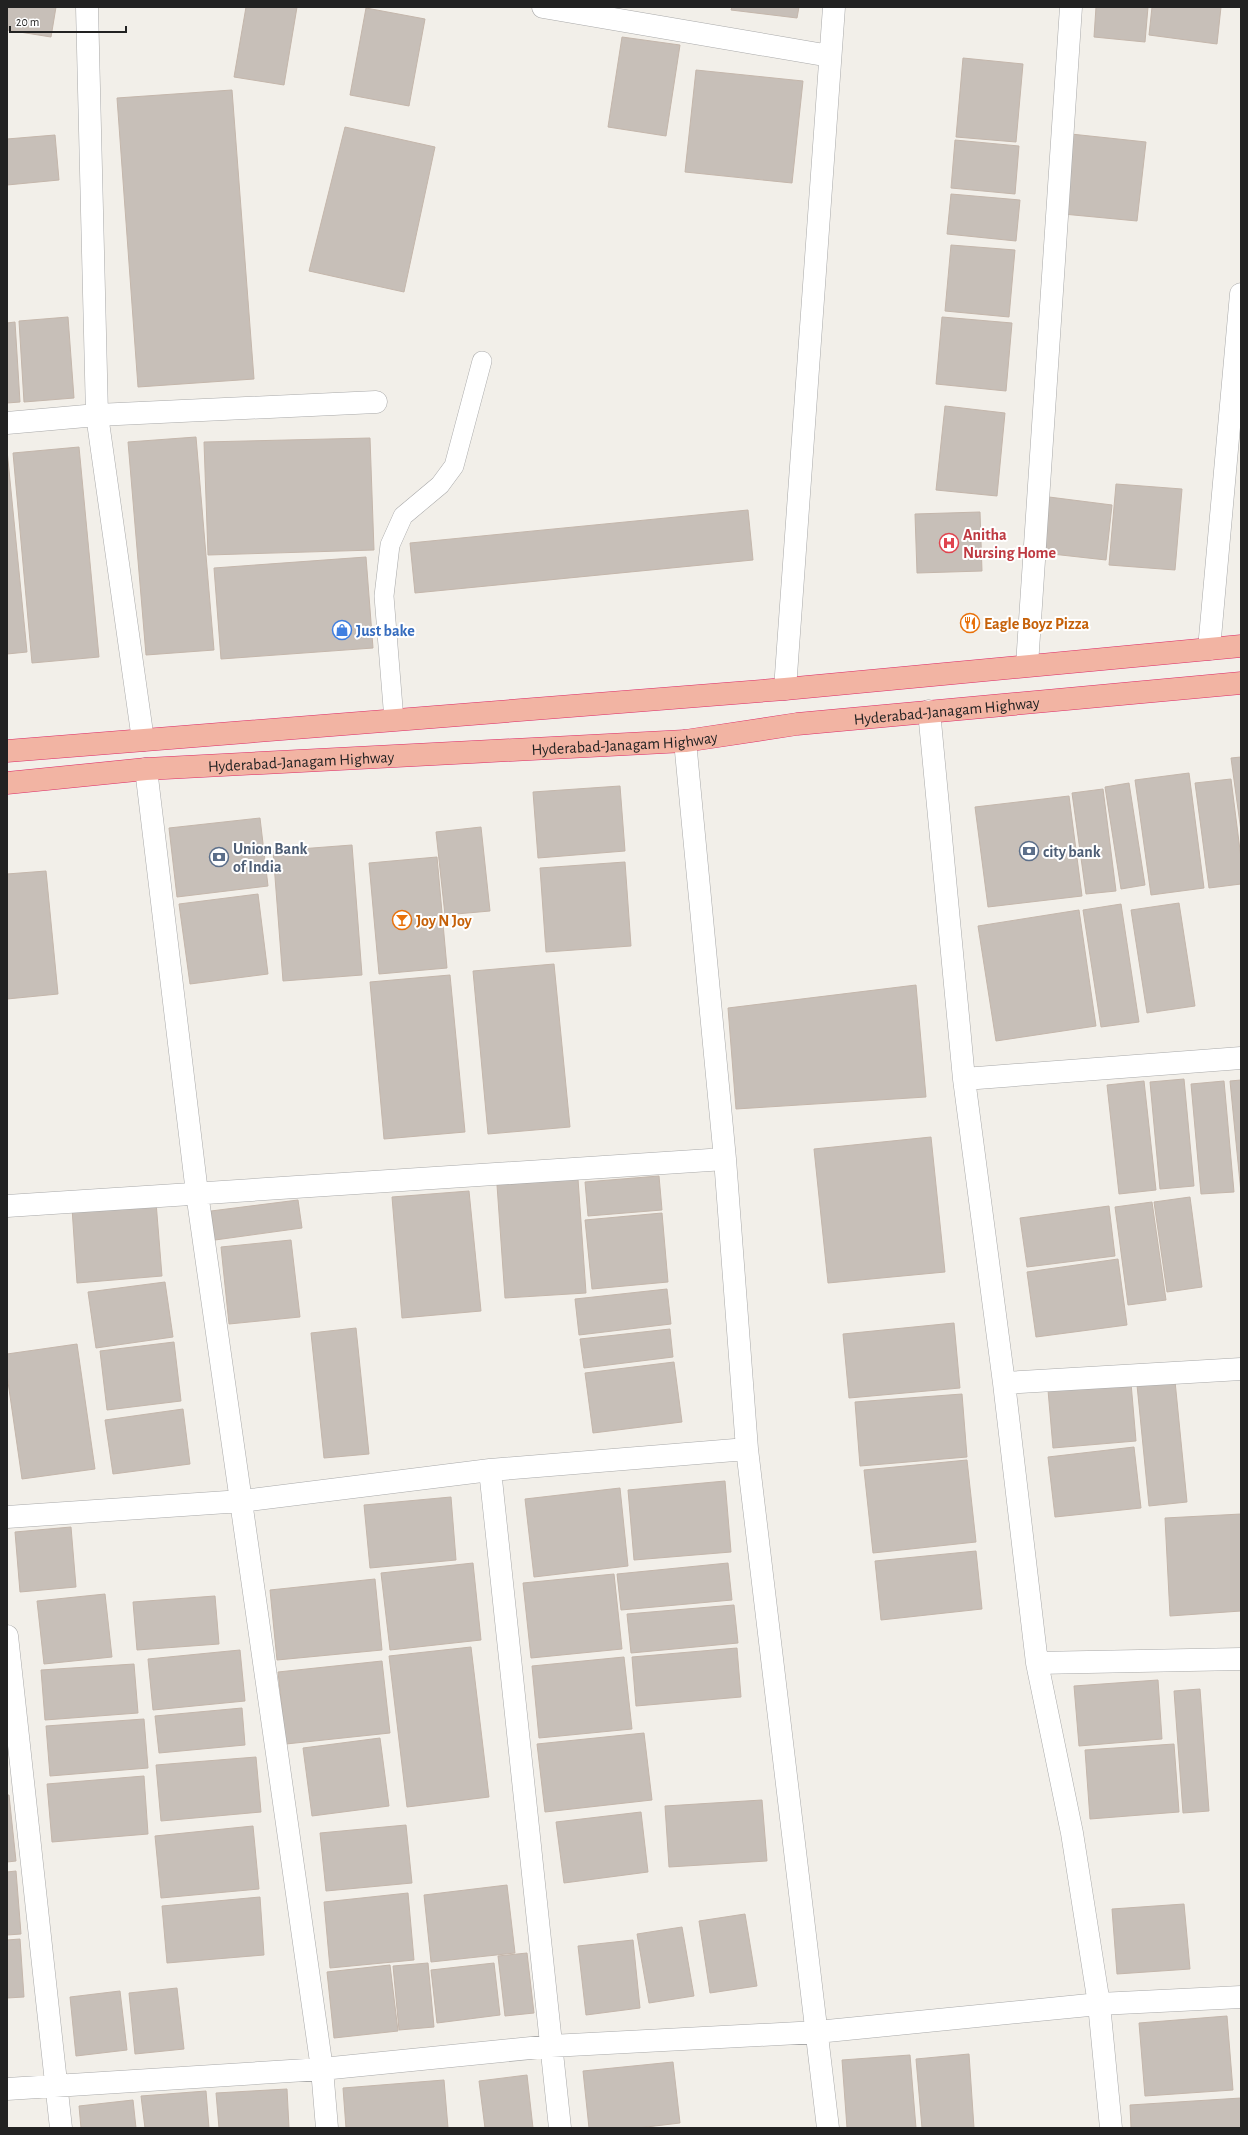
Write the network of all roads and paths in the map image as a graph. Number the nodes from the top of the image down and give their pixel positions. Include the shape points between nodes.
1 (87, 7) edge
2 (834, 7) edge
3 (1071, 7) edge
4 (551, 8) edge
5 (830, 56) junction
6 (1241, 294) edge
7 (482, 361) dead end
8 (376, 402) dead end
9 (97, 415) junction
10 (7, 423) edge
11 (1241, 646) edge
12 (1209, 649) junction
13 (1027, 665) junction
14 (1241, 683) edge
15 (785, 689) junction
16 (929, 711) junction
17 (394, 720) junction
18 (143, 740) junction
19 (685, 741) junction
20 (7, 751) edge
21 (146, 769) junction
22 (7, 784) edge
23 (1241, 1058) edge
24 (964, 1079) junction
25 (725, 1158) junction
26 (197, 1193) junction
27 (7, 1206) edge
28 (1241, 1369) edge
29 (1004, 1383) junction
30 (747, 1448) junction
31 (490, 1470) junction
32 (242, 1501) junction
33 (7, 1517) edge
34 (7, 1636) edge
35 (1241, 1659) edge
36 (1037, 1663) junction
37 (1241, 1996) edge
38 (1099, 2004) junction
39 (817, 2032) junction
40 (551, 2046) junction
41 (322, 2069) junction
42 (56, 2086) junction
43 (7, 2089) edge
44 (61, 2128) edge
45 (328, 2128) edge
46 (560, 2128) edge
47 (828, 2128) edge
48 (1111, 2128) edge

1 - 9 street
2 - 5 street
3 - 13 street
4 - 5 street
5 - 15 street
6 - 12 street
7 - 17 lane via 454,466 440,485 403,516 390,545 384,596
8 - 9 street
9 - 10 street
9 - 18 street
11 - 12 highway, Hyderabad-Janagam Highway
12 - 13 highway, Hyderabad-Janagam Highway
13 - 15 highway, Hyderabad-Janagam Highway
14 - 16 highway, Hyderabad-Janagam Highway
15 - 17 highway, Hyderabad-Janagam Highway
16 - 19 highway, Hyderabad-Janagam Highway via 797,724
16 - 24 street
17 - 18 highway, Hyderabad-Janagam Highway
18 - 20 highway, Hyderabad-Janagam Highway
19 - 21 highway, Hyderabad-Janagam Highway
19 - 25 street
21 - 22 highway, Hyderabad-Janagam Highway
21 - 26 street
23 - 24 street
24 - 29 street
25 - 26 street
25 - 30 street
26 - 27 street
26 - 32 street
28 - 29 street
29 - 36 street
30 - 31 street
30 - 39 street
31 - 32 street
31 - 40 street
32 - 33 street
32 - 41 street
34 - 42 street
35 - 36 street
36 - 38 street via 1072,1833
37 - 38 street
38 - 39 street
38 - 48 street
39 - 40 street
39 - 47 street
40 - 41 street
40 - 46 street
41 - 42 street
41 - 45 street
42 - 43 street
42 - 44 street

